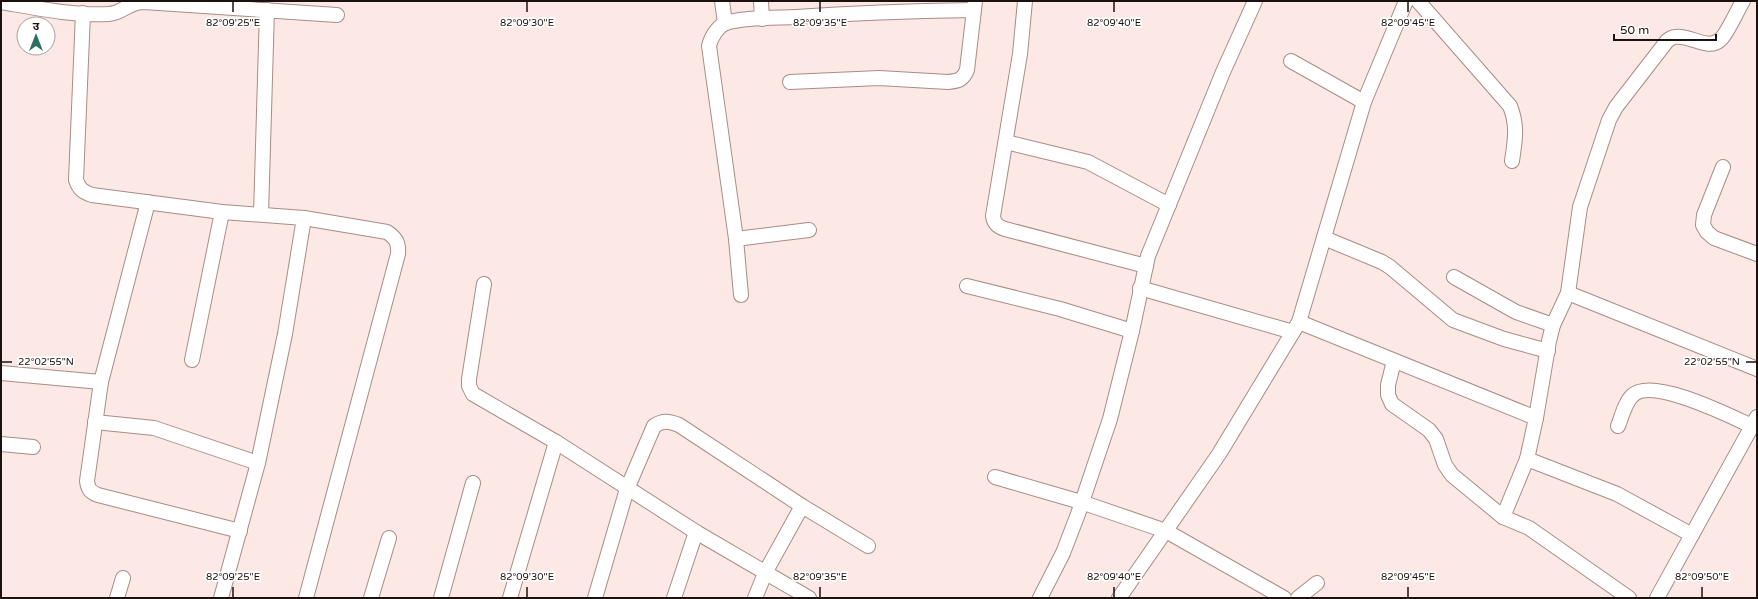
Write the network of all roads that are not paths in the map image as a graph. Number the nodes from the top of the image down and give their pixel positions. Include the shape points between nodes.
1 (722, 1) edge
2 (761, 1) edge
3 (1026, 1) edge
4 (1255, 1) edge
5 (1406, 1) edge
6 (1418, 1) edge
7 (1743, 1) edge
8 (1, 2) edge
9 (45, 5) edge
10 (974, 5) edge
11 (268, 10) junction
12 (83, 13) junction
13 (338, 15) dead end
14 (762, 19) junction
15 (725, 23) junction
16 (1291, 61) dead end
17 (790, 82) dead end
18 (1364, 102) junction
19 (1006, 142) junction
20 (1512, 161) dead end
21 (1723, 167) dead end
22 (148, 202) junction
23 (1169, 204) junction
24 (222, 212) junction
25 (261, 214) junction
26 (304, 218) junction
27 (809, 230) dead end
28 (1324, 238) junction
29 (736, 239) junction
30 (1757, 254) edge
31 (1146, 266) junction
32 (1454, 277) dead end
33 (484, 284) dead end
34 (967, 286) dead end
35 (1140, 288) junction
36 (1568, 293) junction
37 (741, 295) dead end
38 (1553, 326) junction
39 (1296, 327) junction
40 (1132, 331) junction
41 (1548, 351) junction
42 (192, 360) dead end
43 (1394, 361) junction
44 (1757, 369) edge
45 (1, 373) edge
46 (101, 382) junction
47 (1536, 418) junction
48 (1755, 421) edge
49 (95, 422) junction
50 (1618, 426) dead end
51 (556, 442) junction
52 (1, 444) edge
53 (33, 447) dead end
54 (1527, 459) junction
55 (258, 463) junction
56 (995, 478) dead end
57 (473, 483) dead end
58 (627, 489) junction
59 (1081, 502) junction
60 (802, 506) junction
61 (1503, 517) junction
62 (240, 531) junction
63 (1166, 531) junction
64 (696, 532) junction
65 (1692, 535) junction
66 (389, 538) dead end
67 (868, 546) dead end
68 (766, 571) junction
69 (123, 578) dead end
70 (1317, 583) dead end
71 (117, 598) edge
72 (221, 598) edge
73 (306, 598) edge
74 (371, 598) edge
75 (441, 598) edge
76 (510, 598) edge
77 (595, 598) edge
78 (674, 598) edge
79 (755, 598) edge
80 (809, 598) edge
81 (1040, 598) edge
82 (1119, 598) edge
83 (1284, 598) edge
84 (1298, 598) edge
85 (1629, 598) edge
86 (1657, 598) edge

1 - 15 street
2 - 14 street
3 - 19 street
4 - 23 street
5 - 18 street
6 - 20 street via 1510,106 1516,131
7 - 36 street via 1721,39 1714,43 1675,37 1667,41 1616,107 1609,120 1580,207
8 - 9 street
9 - 12 street
10 - 14 street
10 - 17 street via 967,70 964,78 957,82 864,78
11 - 12 street via 136,2 111,14
11 - 13 street
11 - 25 street
12 - 22 street via 76,180 79,188 92,195
14 - 15 street
15 - 29 street via 710,40 709,46
16 - 18 street
18 - 28 street
19 - 23 street via 1088,162
19 - 31 street via 993,216 999,227
21 - 30 street via 1704,215 1703,225 1714,238
22 - 24 street
22 - 46 street
23 - 31 street
24 - 25 street
24 - 42 street
25 - 26 street
26 - 55 street via 285,334
26 - 73 street via 387,232 395,237 399,246
27 - 29 street
28 - 39 street
28 - 41 street via 1390,267 1453,320 1504,339
29 - 37 street
31 - 35 street
32 - 38 street via 1516,312
33 - 51 street via 470,379 473,394
34 - 40 street via 1060,309
35 - 39 street
35 - 40 street
36 - 38 street
36 - 44 street
38 - 41 street
39 - 43 street
39 - 63 street via 1219,454
40 - 59 street via 1110,419
41 - 47 street
43 - 47 street
43 - 61 street via 1388,385 1388,395 1392,404 1429,430 1436,439 1452,475
45 - 46 street
46 - 49 street
47 - 54 street
48 - 50 street via 1686,396 1646,391 1638,392 1628,402
48 - 65 street
49 - 55 street via 154,428
49 - 62 street via 87,481 92,493
51 - 58 street
51 - 76 street
52 - 53 street
54 - 61 street
54 - 65 street via 1617,494
55 - 62 street
56 - 59 street
57 - 75 street
58 - 60 street via 654,426 660,421 669,421 679,425
58 - 64 street
58 - 77 street
59 - 63 street
59 - 81 street via 1058,564
60 - 67 street
60 - 68 street
61 - 85 street via 1529,528
62 - 72 street
63 - 82 street
63 - 83 street
64 - 68 street
64 - 78 street
65 - 86 street
66 - 74 street
68 - 79 street
68 - 80 street
69 - 71 street
70 - 84 street

